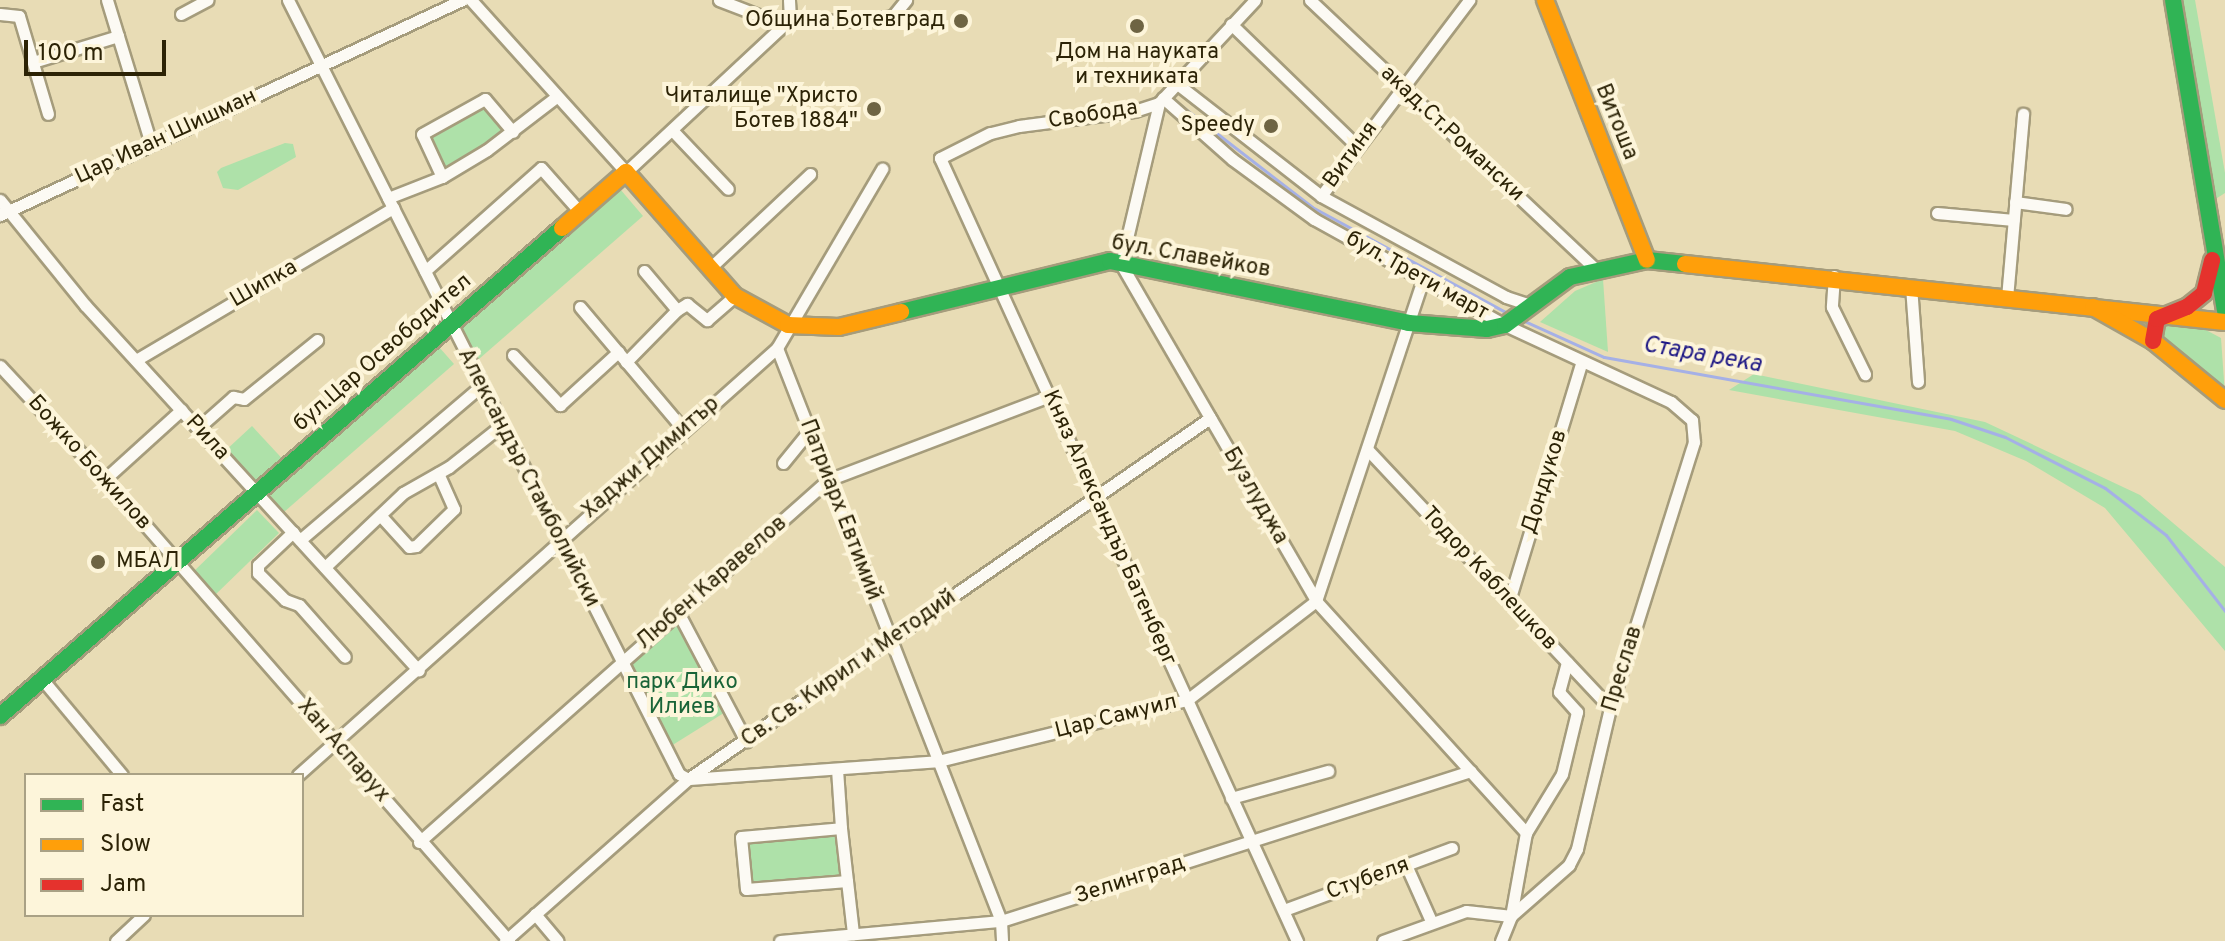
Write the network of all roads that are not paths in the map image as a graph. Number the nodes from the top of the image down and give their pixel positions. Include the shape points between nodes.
1 (107, 0) edge
2 (207, 0) edge
3 (288, 0) edge
4 (462, 0) edge
5 (471, 0) edge
6 (719, 0) edge
7 (789, 0) edge
8 (906, 0) edge
9 (1255, 0) edge
10 (1310, 0) edge
11 (1469, 0) edge
12 (1545, 0) edge
13 (2173, 0) edge
14 (0, 14) edge
15 (181, 14) dead end
16 (790, 19) junction
17 (1231, 24) junction
18 (118, 36) junction
19 (33, 62) junction
20 (320, 65) junction
21 (1176, 83) junction
22 (1402, 87) junction
23 (556, 97) junction
24 (1161, 100) junction
25 (48, 114) dead end
26 (2023, 114) dead end
27 (672, 130) junction
28 (513, 132) junction
29 (151, 144) junction
30 (1357, 146) junction
31 (940, 158) joint
32 (882, 169) dead end
33 (626, 172) junction
34 (810, 174) dead end
35 (442, 177) junction
36 (728, 189) dead end
37 (1321, 196) junction
38 (0, 200) edge
39 (2015, 202) junction
40 (391, 203) junction
41 (2066, 209) dead end
42 (580, 212) junction
43 (4, 213) edge
44 (1937, 213) dead end
45 (2014, 220) junction
46 (2215, 241) junction
47 (1647, 260) junction
48 (1121, 264) junction
49 (711, 267) junction
50 (1594, 268) junction
51 (425, 271) junction
52 (644, 271) dead end
53 (1834, 276) junction
54 (1423, 280) junction
55 (999, 286) junction
56 (1911, 286) junction
57 (735, 296) junction
58 (2007, 298) junction
59 (580, 307) dead end
60 (2093, 307) junction
61 (677, 310) junction
62 (2225, 310) edge
63 (2170, 313) junction
64 (1518, 316) junction
65 (2225, 322) edge
66 (1409, 323) junction
67 (450, 325) junction
68 (788, 325) junction
69 (317, 340) dead end
70 (2153, 341) junction
71 (777, 348) junction
72 (513, 355) dead end
73 (622, 357) junction
74 (136, 360) junction
75 (1581, 364) junction
76 (0, 366) edge
77 (1865, 374) dead end
78 (1918, 382) dead end
79 (482, 385) junction
80 (1049, 396) junction
81 (2225, 400) edge
82 (181, 410) junction
83 (1210, 418) junction
84 (1692, 420) joint
85 (502, 425) junction
86 (198, 428) junction
87 (683, 429) junction
88 (809, 431) junction
89 (1367, 449) junction
90 (783, 463) dead end
91 (438, 473) junction
92 (105, 479) junction
93 (828, 480) junction
94 (257, 492) junction
95 (1094, 500) junction
96 (380, 515) junction
97 (297, 536) junction
98 (559, 539) junction
99 (175, 562) junction
100 (325, 567) junction
101 (1316, 601) junction
102 (1509, 601) junction
103 (679, 614) junction
104 (891, 641) junction
105 (345, 657) dead end
106 (622, 662) junction
107 (1567, 662) junction
108 (419, 671) junction
109 (42, 679) junction
110 (1187, 700) junction
111 (1610, 708) junction
112 (0, 716) edge
113 (337, 741) junction
114 (746, 741) junction
115 (938, 761) junction
116 (837, 769) junction
117 (1328, 771) dead end
118 (1471, 771) junction
119 (120, 773) edge
120 (300, 773) edge
121 (688, 779) junction
122 (1231, 798) junction
123 (841, 828) junction
124 (1526, 833) junction
125 (1251, 841) junction
126 (419, 842) junction
127 (1452, 848) dead end
128 (1406, 865) junction
129 (847, 881) junction
130 (1284, 910) junction
131 (535, 914) junction
132 (1511, 916) junction
133 (142, 917) edge
134 (1001, 921) junction
135 (1431, 921) junction
136 (853, 934) junction
137 (507, 940) edge
138 (116, 941) edge
139 (558, 941) edge
140 (780, 941) edge
141 (1002, 941) edge
142 (1297, 941) edge
143 (1383, 941) edge
144 (1501, 941) edge

1 - 18 street
2 - 15 street
3 - 20 street, Александър Стамболийски
4 - 20 street, Цар Иван Шишман
5 - 23 street
6 - 16 street via 771,20
7 - 16 street
8 - 16 street via 893,16 859,21
9 - 17 street, Свобода
10 - 22 street, акад.Ст.Романски
11 - 22 street, Витиня
12 - 47 street, Витоша
13 - 46 street
14 - 19 street via 19,16
16 - 27 street, бул.Цар Освободител
17 - 21 street, Свобода
17 - 30 street
18 - 19 street
18 - 29 street
19 - 25 street
20 - 29 street, Цар Иван Шишман
20 - 40 street, Александър Стамболийски
21 - 24 street, Свобода
21 - 37 street, бул. Трети март
22 - 30 street, Витиня
22 - 50 street, акад.Ст.Романски
23 - 28 street, Шипка
23 - 33 street
24 - 31 street, Свобода via 990,133
24 - 48 street
24 - 54 street, бул. Трети март via 1305,213
26 - 39 street
27 - 33 street, бул.Цар Освободител
27 - 36 street
28 - 35 street, Шипка
28 - 35 street via 485,99 422,134
29 - 43 street, Цар Иван Шишман
30 - 37 street, Витиня
31 - 55 street, Княз Александър Батенберг
32 - 68 street, Хаджи Димитър
33 - 42 street, бул.Цар Освободител
33 - 49 street
34 - 49 street
35 - 40 street, Шипка
37 - 64 street, бул. Трети март via 1506,297
38 - 43 street, Рила
39 - 41 street
39 - 45 street
40 - 51 street, Александър Стамболийски
40 - 74 street, Шипка
42 - 51 street via 541,168
42 - 67 street, бул.Цар Освободител
43 - 74 street, Рила
44 - 45 street
45 - 58 street
46 - 62 street
46 - 63 street via 2204,293
47 - 50 street
47 - 53 street
48 - 55 street, бул. Славейков via 1096,263
48 - 66 street, бул. Славейков
48 - 83 street, Бузлуджа
49 - 57 street
50 - 64 street via 1570,277
51 - 67 street, Александър Стамболийски
52 - 61 street
53 - 56 street
53 - 77 street via 1832,307
54 - 64 street, бул. Трети март
54 - 66 street
55 - 68 street, бул. Славейков via 839,327
55 - 80 street, Княз Александър Батенберг
56 - 58 street
56 - 78 street
57 - 61 street via 707,320 687,304
57 - 68 street
58 - 60 street
59 - 73 street
60 - 63 street
60 - 70 street
61 - 73 street
62 - 63 street
63 - 65 street
63 - 70 street via 2154,323
64 - 66 street, бул. Славейков via 1487,329
64 - 75 street, бул. Трети март
66 - 89 street
67 - 79 street, Александър Стамболийски
67 - 94 street, бул.Цар Освободител
68 - 71 street, Хаджи Димитър
69 - 86 street via 244,399 233,397
70 - 81 street
71 - 87 street, Хаджи Димитър
71 - 88 street, Патриарх Евтимий
72 - 73 street via 560,405
73 - 87 street
74 - 82 street, Рила
75 - 84 street, бул. Трети март via 1671,402
75 - 102 street, Дондуков
76 - 92 street, Божко Божилов
79 - 85 street, Александър Стамболийски
79 - 97 street
80 - 93 street, Любен Каравелов
80 - 95 street, Княз Александър Батенберг
82 - 86 street, Рила
82 - 92 street
83 - 95 street, Св. Св. Кирил и Методий
83 - 101 street, Бузлуджа
84 - 111 street, Преслав via 1694,442
85 - 91 street
85 - 98 street, Александър Стамболийски
86 - 94 street, Рила
87 - 98 street, Хаджи Димитър
88 - 90 street
88 - 93 street, Патриарх Евтимий
89 - 101 street
89 - 102 street, Тодор Каблешков
91 - 96 street via 403,493
91 - 96 street via 454,509 416,546 409,547
92 - 99 street, Божко Божилов
93 - 103 street, Любен Каравелов
93 - 104 street, Патриарх Евтимий
94 - 97 street, Рила
94 - 99 street, бул.Цар Освободител
95 - 104 street, Св. Св. Кирил и Методий
95 - 110 street, Княз Александър Батенберг
96 - 100 street
97 - 100 street, Рила
97 - 105 street via 258,565 258,573 285,600 299,605
98 - 106 street, Александър Стамболийски
98 - 108 street, Хаджи Димитър
99 - 109 street, бул.Цар Освободител
99 - 113 street, Хан Аспарух
100 - 108 street, Рила
101 - 110 street, Цар Самуил
101 - 118 street, Бузлуджа
102 - 107 street, Тодор Каблешков
103 - 106 street, Любен Каравелов
103 - 114 street
104 - 114 street, Св. Св. Кирил и Методий
104 - 115 street, Патриарх Евтимий
106 - 121 street, Александър Стамболийски via 679,774
106 - 126 street, Любен Каравелов
107 - 111 street, Тодор Каблешков
107 - 124 street, Преслав via 1559,692 1577,712 1562,774
108 - 113 street, Хаджи Димитър
109 - 112 street, бул.Цар Освободител
109 - 119 street
110 - 115 street, Цар Самуил
110 - 122 street, Княз Александър Батенберг
111 - 132 street, Преслав via 1577,849 1569,865
113 - 120 street, Хаджи Димитър
113 - 126 street, Хан Аспарух
114 - 121 street, Св. Св. Кирил и Методий
115 - 116 street, Цар Самуил
115 - 134 street, Патриарх Евтимий
116 - 121 street, Цар Самуил
116 - 123 street
117 - 122 street
118 - 124 street, Бузлуджа
118 - 125 street, Зелинград
121 - 131 street, Св. Св. Кирил и Методий
122 - 125 street, Княз Александър Батенберг
123 - 129 street
123 - 129 street via 741,837 746,889
124 - 132 street
125 - 130 street, Княз Александър Батенберг
125 - 134 street, Зелинград
126 - 137 street, Хан Аспарух
127 - 128 street, Стубеля
128 - 130 street, Стубеля
128 - 135 street
129 - 136 street
130 - 142 street, Княз Александър Батенберг
131 - 137 street, Св. Св. Кирил и Методий
131 - 139 street
132 - 135 street via 1466,911
132 - 144 street
133 - 138 street
134 - 136 street, Зелинград
134 - 141 street, Патриарх Евтимий
135 - 143 street
136 - 140 street, Зелинград

